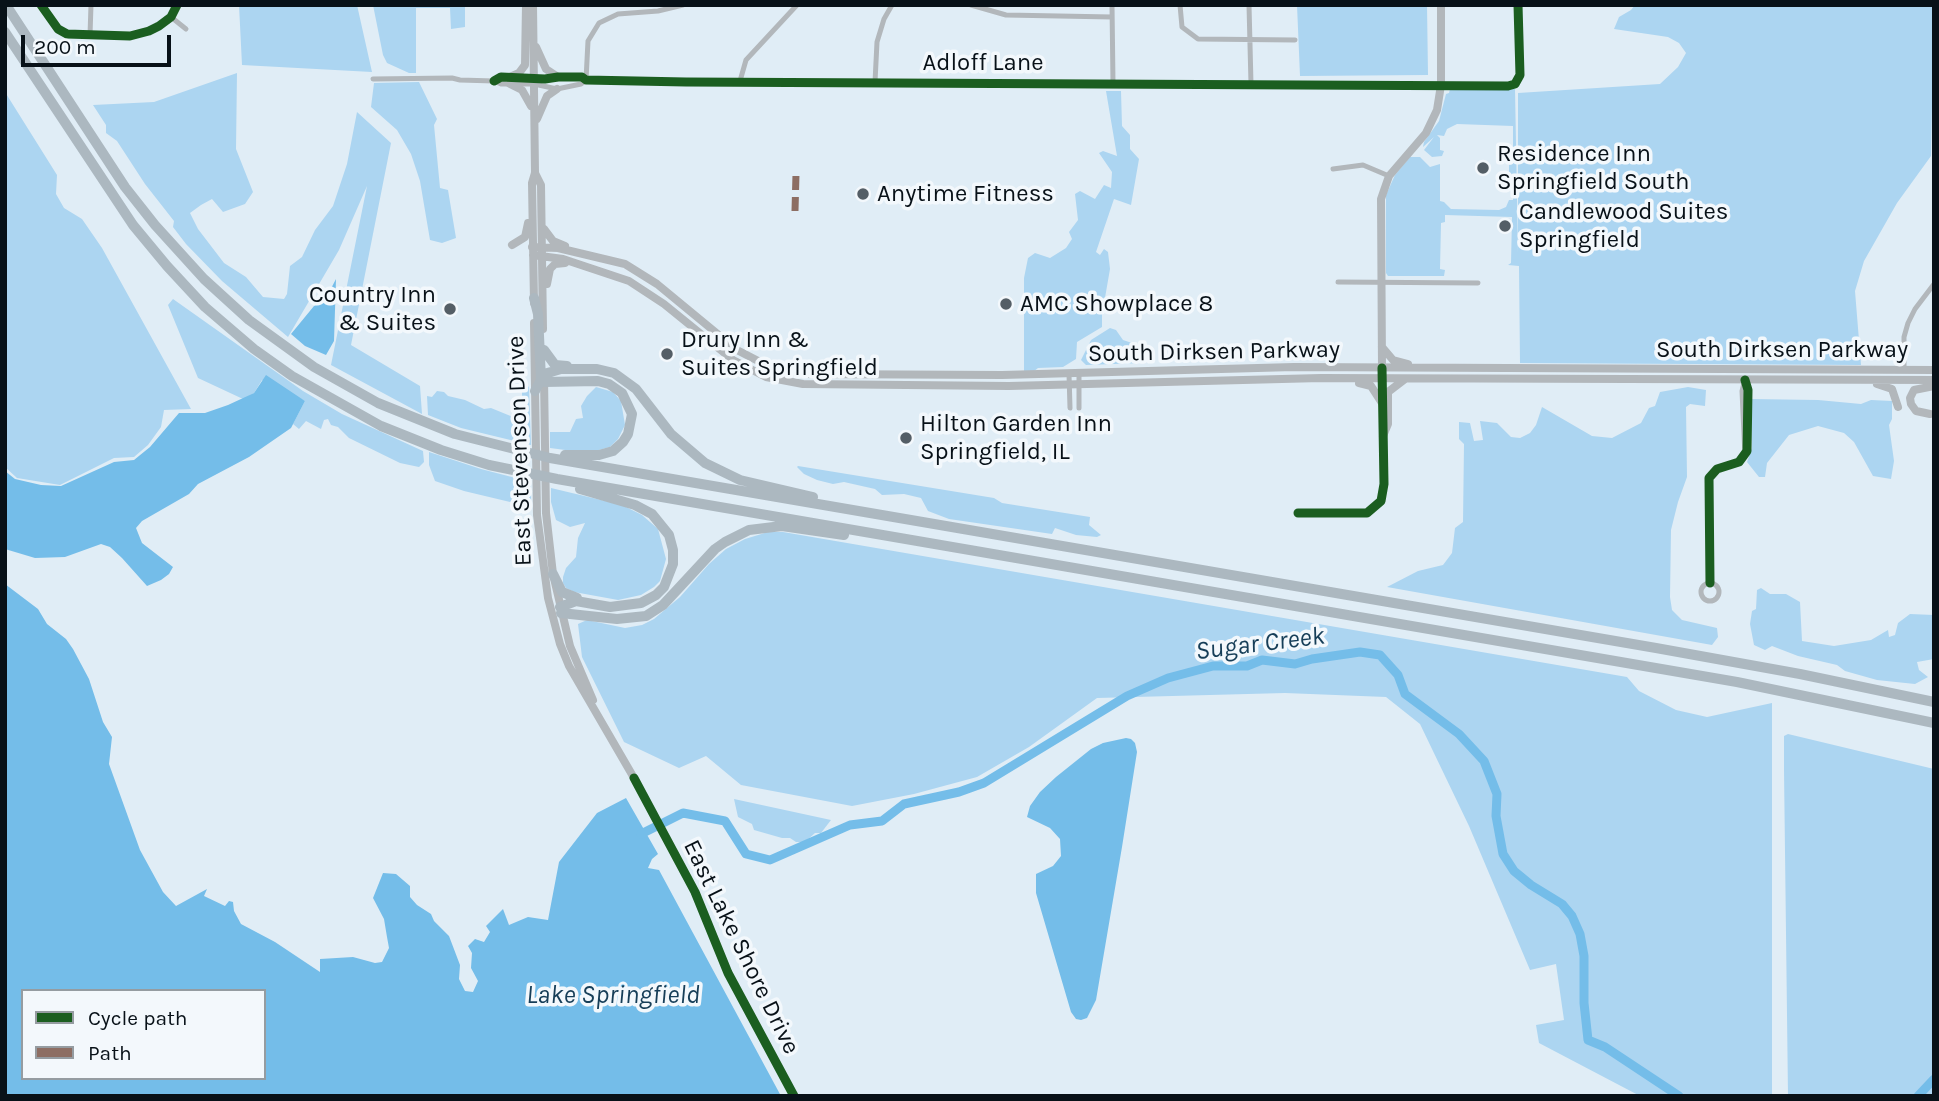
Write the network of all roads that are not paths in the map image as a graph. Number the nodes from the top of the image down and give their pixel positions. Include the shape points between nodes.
1 (6, 5) edge
2 (41, 5) edge
3 (91, 5) edge
4 (177, 5) edge
5 (526, 5) edge
6 (533, 5) edge
7 (683, 5) edge
8 (797, 5) edge
9 (892, 5) edge
10 (971, 5) edge
11 (1111, 5) edge
12 (1180, 5) edge
13 (1249, 5) edge
14 (1441, 5) edge
15 (1518, 5) edge
16 (1112, 16) junction
17 (171, 17) junction
18 (186, 29) dead end
19 (5, 32) edge
20 (1187, 33) junction
21 (90, 36) junction
22 (533, 38) junction
23 (1181, 39) dead end
24 (1250, 40) junction
25 (1295, 40) dead end
26 (558, 76) junction
27 (373, 79) dead end
28 (510, 80) junction
29 (586, 80) junction
30 (534, 81) junction
31 (740, 81) junction
32 (875, 82) junction
33 (1113, 83) junction
34 (1251, 84) junction
35 (1441, 85) junction
36 (557, 89) junction
37 (534, 110) junction
38 (535, 125) junction
39 (1333, 169) dead end
40 (535, 173) junction
41 (1389, 176) junction
42 (532, 183) junction
43 (542, 223) junction
44 (513, 245) dead end
45 (537, 251) junction
46 (614, 261) junction
47 (569, 263) junction
48 (1339, 282) dead end
49 (1381, 282) junction
50 (1478, 283) dead end
51 (1934, 284) edge
52 (534, 298) junction
53 (1381, 321) junction
54 (543, 328) junction
55 (709, 328) junction
56 (726, 332) dead end
57 (1382, 346) junction
58 (544, 350) junction
59 (1360, 368) junction
60 (1382, 368) junction
61 (1448, 368) junction
62 (1501, 368) junction
63 (1666, 369) junction
64 (1745, 369) junction
65 (1904, 369) junction
66 (1934, 370) edge
67 (1074, 374) junction
68 (543, 378) junction
69 (1321, 378) junction
70 (1382, 378) junction
71 (1405, 379) junction
72 (1501, 379) junction
73 (1666, 379) junction
74 (1745, 380) junction
75 (1801, 380) junction
76 (1903, 380) junction
77 (1934, 383) edge
78 (1074, 385) junction
79 (636, 389) junction
80 (535, 391) junction
81 (1382, 403) junction
82 (1898, 407) dead end
83 (1070, 408) dead end
84 (1079, 408) dead end
85 (1930, 414) dead end
86 (540, 435) junction
87 (462, 436) junction
88 (1383, 436) junction
89 (489, 465) junction
90 (541, 494) junction
91 (1298, 513) dead end
92 (895, 517) junction
93 (927, 543) junction
94 (553, 574) junction
95 (1710, 583) dead end
96 (619, 607) junction
97 (557, 610) junction
98 (1934, 702) edge
99 (1934, 723) edge
100 (634, 778) joint
101 (794, 1096) edge

1 - 87 highway via 133,197 226,299 291,351 338,381
2 - 21 street via 63,33
3 - 21 street
4 - 17 street
5 - 28 main road via 526,65
6 - 22 main road, East Stevenson Drive
7 - 29 street via 618,14 599,23 588,41
8 - 31 street via 746,60
9 - 32 street via 877,41
10 - 16 street via 1006,15
11 - 16 street
12 - 20 street
13 - 24 street
14 - 35 main road
15 - 35 street, Adloff Lane via 1520,73 1515,84
16 - 33 street
17 - 18 street
17 - 21 street via 139,35
19 - 89 highway via 133,225 218,318 292,376 343,407 408,437
20 - 23 street
20 - 24 street via 1202,40
22 - 26 main road via 545,68
22 - 30 main road, East Stevenson Drive
24 - 25 street
24 - 34 street
26 - 29 street, Adloff Lane
26 - 30 street, Adloff Lane
27 - 28 street, Adloff Lane
28 - 30 street, Adloff Lane
28 - 37 main road via 526,94
29 - 31 street, Adloff Lane
29 - 36 street, Adloff Lane
30 - 36 street, Adloff Lane
30 - 37 main road, East Stevenson Drive
31 - 32 street, Adloff Lane
32 - 33 street, Adloff Lane
33 - 34 street, Adloff Lane
34 - 35 street, Adloff Lane
35 - 41 main road via 1431,125
36 - 38 main road via 547,96
37 - 38 main road, East Stevenson Drive
38 - 40 main road, East Stevenson Drive
39 - 41 street via 1363,165
40 - 42 main road, East Stevenson Drive
40 - 43 main road, East Stevenson Drive via 541,185
41 - 49 main road via 1380,205
42 - 44 main road via 527,189 526,237
42 - 45 main road, East Stevenson Drive
43 - 45 main road, East Stevenson Drive
43 - 46 main road via 553,242
45 - 46 main road, South Dirksen Parkway via 558,248
45 - 47 main road, South Dirksen Parkway
45 - 52 main road, East Stevenson Drive
45 - 54 main road, East Stevenson Drive
46 - 55 main road, South Dirksen Parkway via 642,273
47 - 54 main road via 555,264 548,273 548,318
47 - 78 main road, South Dirksen Parkway via 637,285 733,360 782,381
48 - 49 street
49 - 50 street
49 - 53 main road
51 - 65 street via 1908,323
52 - 68 highway
52 - 80 main road, East Stevenson Drive
53 - 57 main road
53 - 59 main road via 1377,355
54 - 58 main road, East Stevenson Drive
55 - 56 main road
55 - 67 main road, South Dirksen Parkway via 750,358 800,374
57 - 60 main road
57 - 61 main road via 1397,362
58 - 68 main road, East Stevenson Drive
58 - 79 highway via 555,365 610,368
59 - 60 main road, South Dirksen Parkway
59 - 67 main road, South Dirksen Parkway
60 - 61 main road, South Dirksen Parkway
60 - 70 street
61 - 62 main road, South Dirksen Parkway
62 - 63 main road, South Dirksen Parkway
62 - 72 street
63 - 64 main road, South Dirksen Parkway
63 - 73 street
64 - 65 main road, South Dirksen Parkway
64 - 74 street
65 - 66 main road, South Dirksen Parkway
65 - 76 street
67 - 78 street
68 - 79 highway via 561,369 604,370
68 - 80 highway
68 - 86 main road, East Stevenson Drive
68 - 87 highway via 598,381 619,390 632,414 623,442 604,454 579,456
69 - 70 main road, South Dirksen Parkway
69 - 78 main road, South Dirksen Parkway
69 - 81 main road via 1367,384
70 - 71 main road, South Dirksen Parkway
70 - 81 street
71 - 72 main road, South Dirksen Parkway
71 - 88 main road via 1388,392 1388,424
72 - 73 main road, South Dirksen Parkway
73 - 74 main road, South Dirksen Parkway
74 - 75 main road, South Dirksen Parkway
74 - 95 street via 1749,445 1745,456 1717,468 1709,478
75 - 76 main road, South Dirksen Parkway
75 - 82 main road via 1886,386 1894,392
76 - 77 main road, South Dirksen Parkway
77 - 85 main road via 1914,390 1910,398 1916,411
78 - 83 street
78 - 84 street
79 - 92 highway via 680,443 716,469 766,487
80 - 86 main road, East Stevenson Drive
81 - 88 street
86 - 90 main road, East Stevenson Drive
87 - 92 highway via 550,458
88 - 91 street via 1384,491 1376,508 1367,513
89 - 93 highway
89 - 96 highway via 508,474 620,500 659,521 673,550 670,576 646,601
90 - 94 main road, East Stevenson Drive
90 - 97 main road, East Stevenson Drive via 543,570
92 - 98 highway via 1656,648
93 - 97 highway via 764,527 724,541 663,605 646,616 617,620
93 - 99 highway via 1737,682
94 - 96 highway via 565,594
94 - 97 main road, East Stevenson Drive
96 - 97 highway via 576,601
97 - 100 main road, East Stevenson Drive via 599,716
100 - 101 street, East Lake Shore Drive via 700,903 728,973

